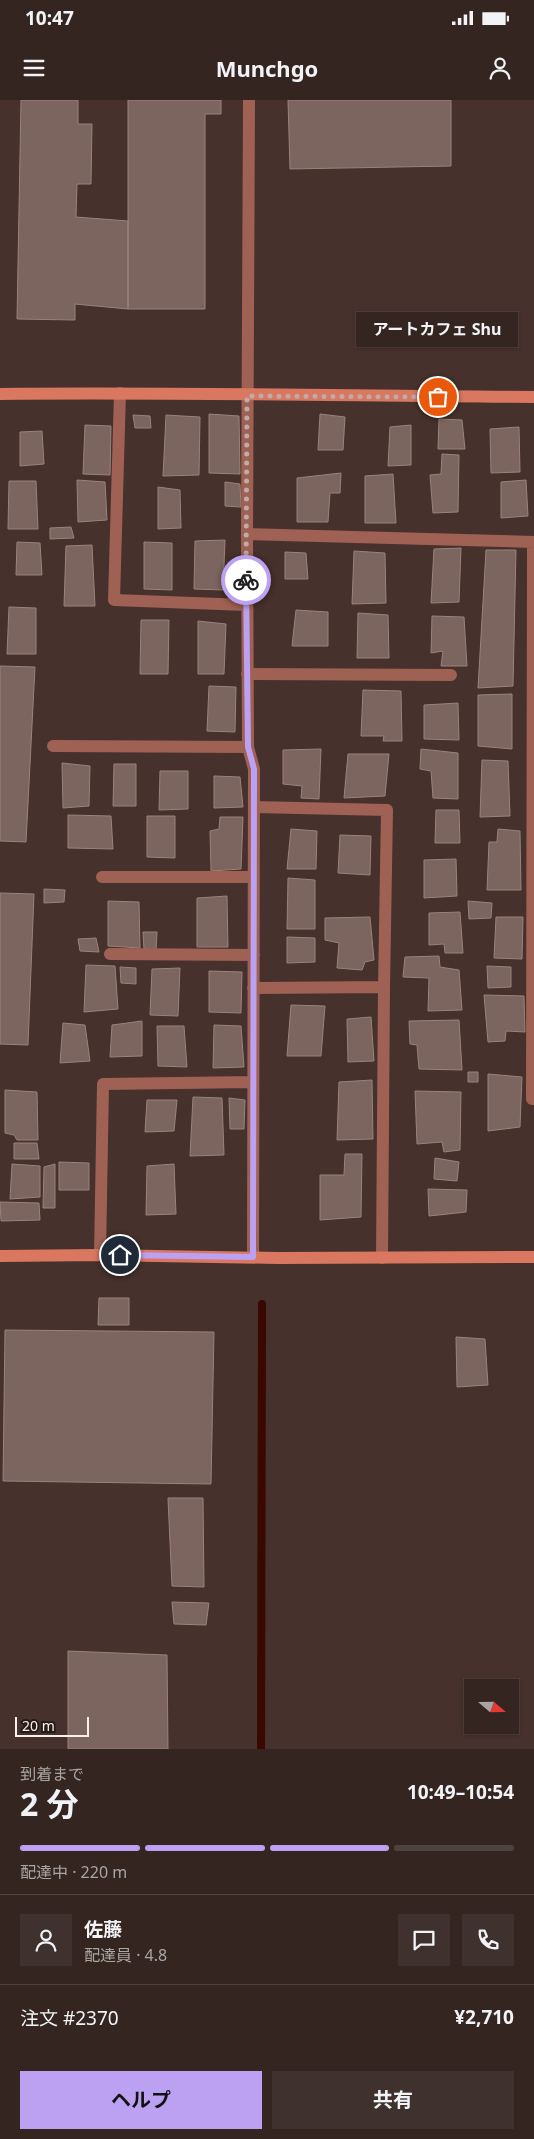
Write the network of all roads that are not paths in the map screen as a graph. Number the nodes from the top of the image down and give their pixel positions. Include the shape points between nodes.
1 (249, 100) edge
2 (120, 393) junction
3 (0, 394) edge
4 (247, 396) junction
5 (534, 397) edge
6 (246, 534) junction
7 (534, 542) edge
8 (246, 605) junction
9 (247, 674) junction
10 (451, 675) dead end
11 (53, 746) dead end
12 (248, 747) junction
13 (254, 807) junction
14 (102, 878) dead end
15 (254, 878) junction
16 (110, 954) dead end
17 (254, 955) junction
18 (384, 986) junction
19 (253, 988) junction
20 (253, 1082) junction
21 (534, 1099) edge
22 (100, 1255) junction
23 (0, 1256) edge
24 (253, 1257) junction
25 (534, 1257) edge
26 (382, 1258) junction

1 - 4 street
2 - 3 street
2 - 4 street
2 - 8 street via 114,600
4 - 5 street
4 - 6 street
6 - 7 street
6 - 8 street
7 - 21 street
8 - 9 street
9 - 10 street
9 - 12 street
11 - 12 street
12 - 13 street via 254,769
13 - 15 street
13 - 18 street via 387,810
14 - 15 street
15 - 17 street
16 - 17 street
17 - 19 street
18 - 19 street
18 - 26 street
19 - 20 street
20 - 22 street via 103,1084
20 - 24 street
22 - 23 street
22 - 24 street
24 - 26 street
25 - 26 street

